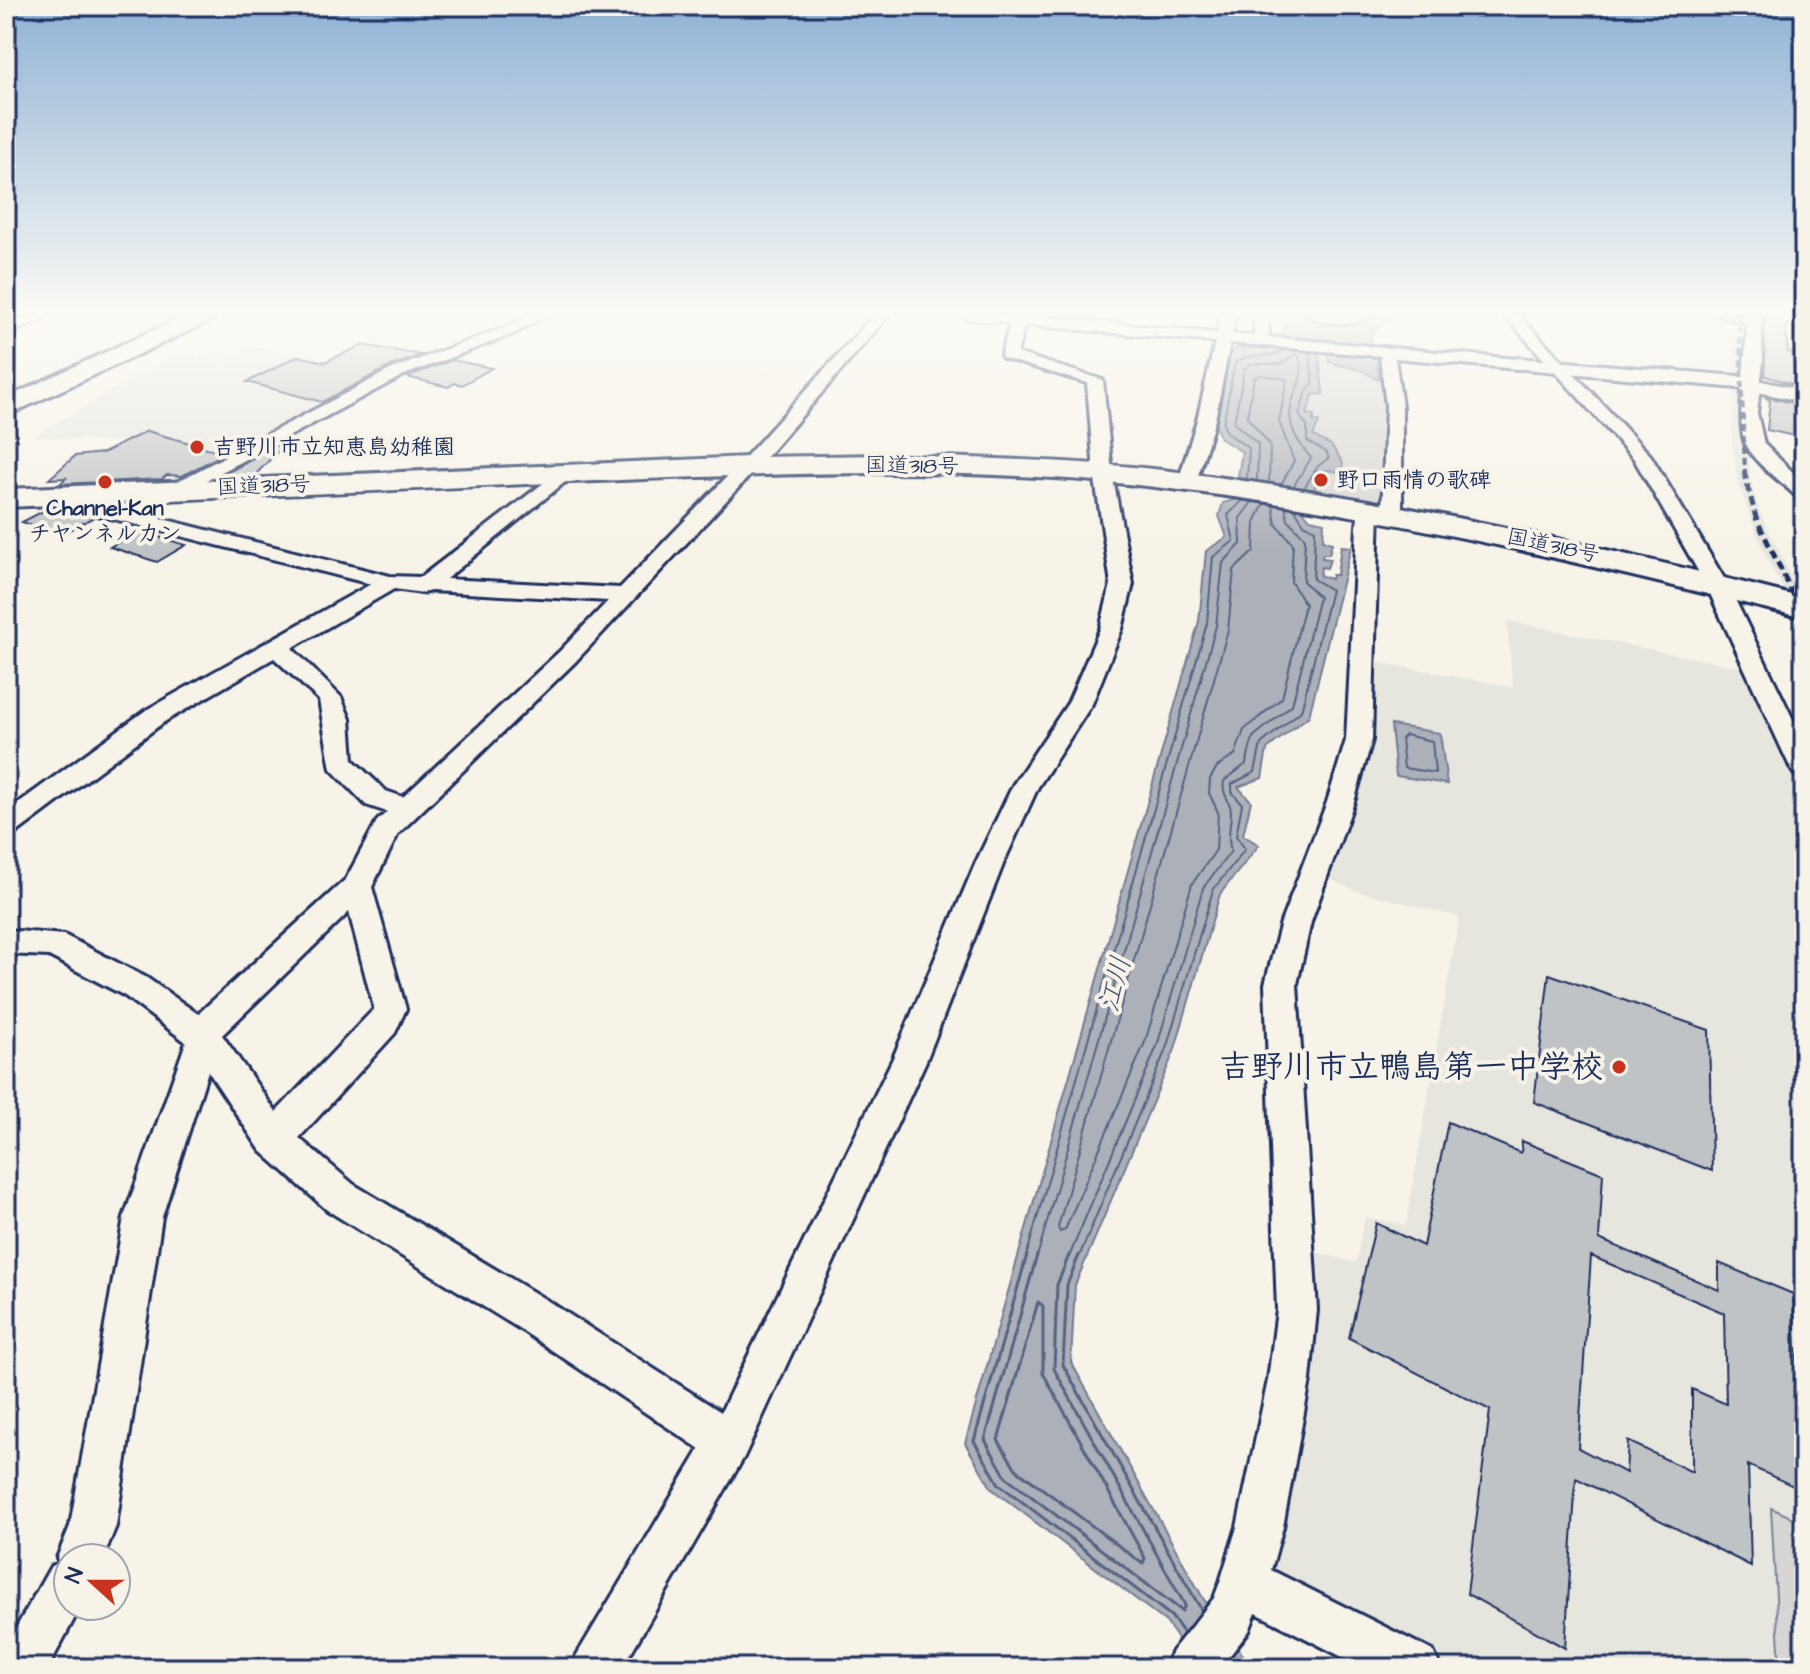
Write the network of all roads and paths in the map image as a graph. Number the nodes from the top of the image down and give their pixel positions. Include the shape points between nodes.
1 (38, 393) edge
2 (359, 393) edge
3 (813, 393) edge
4 (1096, 393) edge
5 (1210, 393) edge
6 (1392, 393) edge
7 (1584, 393) edge
8 (1750, 393) edge
9 (6, 408) edge
10 (1761, 452) junction
11 (1804, 465) edge
12 (748, 466) junction
13 (1103, 473) junction
14 (563, 474) junction
15 (1187, 482) junction
16 (171, 490) junction
17 (1804, 493) edge
18 (77, 494) junction
19 (6, 498) edge
20 (1380, 511) junction
21 (126, 516) junction
22 (390, 582) junction
23 (1717, 585) junction
24 (422, 587) junction
25 (625, 595) junction
26 (1804, 608) edge
27 (279, 644) junction
28 (1804, 769) edge
29 (408, 809) junction
30 (6, 826) edge
31 (357, 887) junction
32 (6, 942) edge
33 (204, 1037) junction
34 (274, 1139) junction
35 (729, 1442) junction
36 (86, 1542) edge
37 (1238, 1598) junction
38 (52, 1612) edge
39 (21, 1668) edge
40 (594, 1668) edge
41 (1189, 1668) edge
42 (1416, 1668) edge

1 - 9 main road
2 - 16 street
3 - 12 street
4 - 13 street
5 - 15 street
6 - 20 street
7 - 23 street via 1642,456
8 - 10 street via 1748,413
10 - 11 street
10 - 17 street
12 - 13 main road, 国道318号 via 885,464
12 - 14 main road, 国道318号
12 - 25 street
13 - 15 main road, 国道318号
13 - 35 street via 1122,584 1111,629 1080,704 1026,785 909,1061
14 - 16 main road, 国道318号
14 - 24 street
15 - 20 main road, 国道318号
16 - 18 main road, 国道318号
16 - 21 street
18 - 19 main road, 国道318号
18 - 21 street via 81,505
20 - 23 main road, 国道318号
20 - 37 street via 1363,561 1365,687 1359,741 1332,830 1287,942 1281,984 1297,1310 1287,1395 1260,1527
21 - 22 street
22 - 24 street
22 - 27 street
23 - 26 main road, 国道318号
23 - 28 street
24 - 25 street
25 - 29 street
27 - 29 street via 281,654 334,706 340,763 376,798
27 - 30 street via 155,716
29 - 31 street via 387,828
31 - 33 street via 212,1020
31 - 34 street via 390,1009 383,1023
32 - 33 street via 53,944 136,987
33 - 34 street
33 - 36 street via 143,1217
34 - 35 street via 340,1197
35 - 40 street
37 - 41 street
37 - 42 street
38 - 39 street

